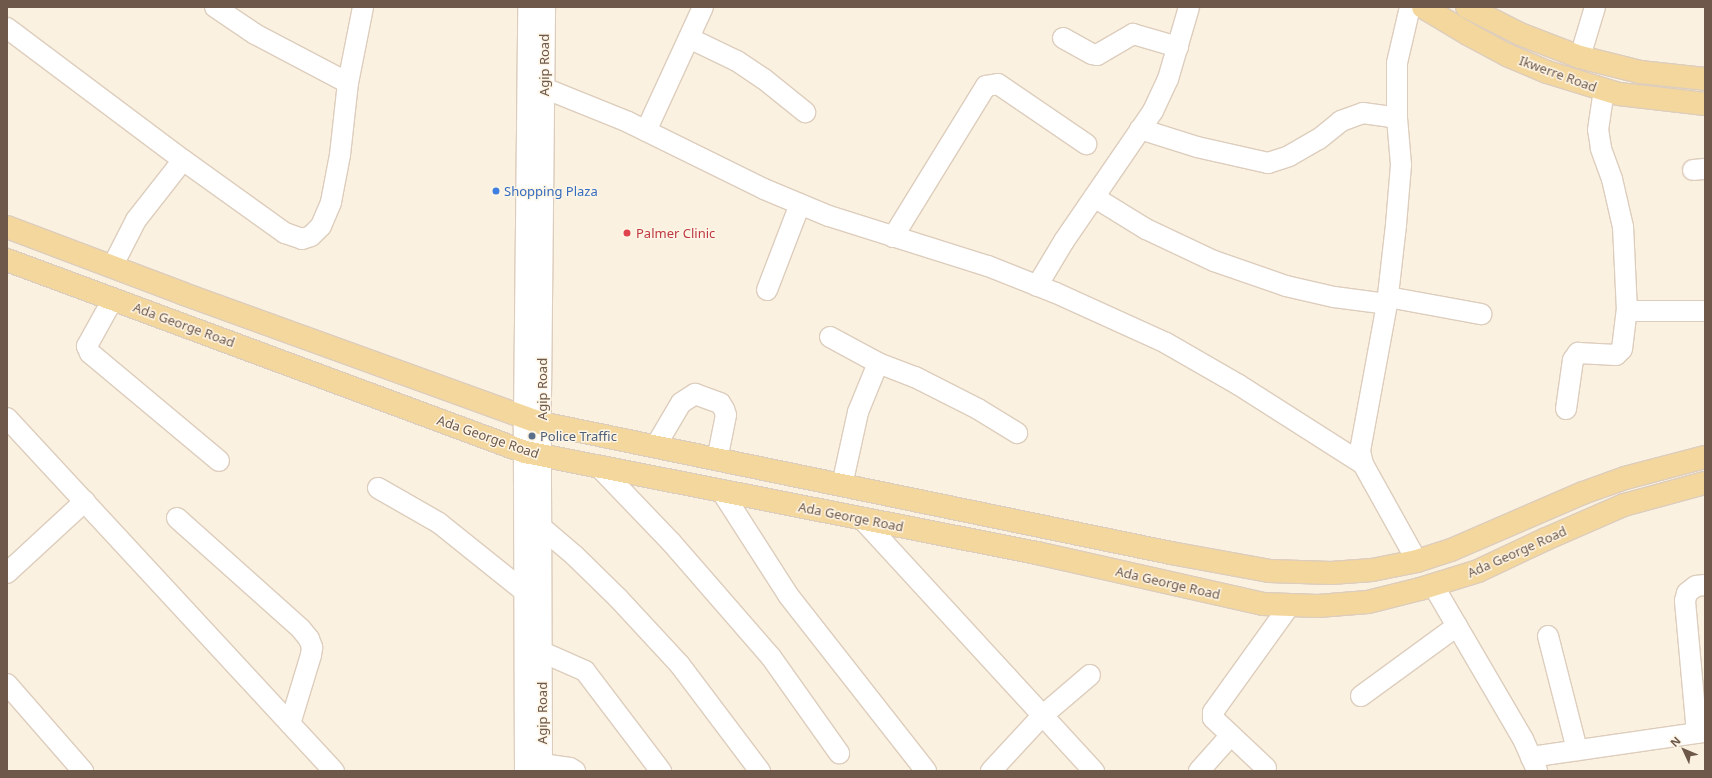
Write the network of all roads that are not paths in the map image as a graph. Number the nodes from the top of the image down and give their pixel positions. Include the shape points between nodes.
1 (215, 7) edge
2 (362, 7) edge
3 (528, 7) edge
4 (545, 7) edge
5 (703, 7) edge
6 (1189, 7) edge
7 (1410, 7) edge
8 (1423, 7) edge
9 (1595, 7) edge
10 (1478, 10) edge
11 (7, 28) edge
12 (689, 38) junction
13 (1063, 38) dead end
14 (1178, 47) junction
15 (1580, 57) junction
16 (1705, 79) edge
17 (348, 84) junction
18 (544, 88) junction
19 (1604, 90) junction
20 (1705, 104) edge
21 (806, 112) dead end
22 (1397, 118) junction
23 (1140, 129) junction
24 (646, 131) junction
25 (1086, 144) dead end
26 (183, 160) junction
27 (1094, 197) junction
28 (800, 204) junction
29 (7, 227) edge
30 (893, 236) junction
31 (7, 260) edge
32 (112, 267) junction
33 (1037, 286) junction
34 (767, 290) dead end
35 (114, 299) junction
36 (1387, 300) junction
37 (1627, 311) junction
38 (1705, 311) edge
39 (1481, 314) dead end
40 (830, 337) dead end
41 (878, 363) junction
42 (1566, 409) dead end
43 (7, 418) edge
44 (533, 420) junction
45 (1017, 433) dead end
46 (655, 446) junction
47 (533, 454) junction
48 (1705, 457) edge
49 (717, 460) junction
50 (218, 461) dead end
51 (1363, 464) junction
52 (600, 468) junction
53 (1705, 483) edge
54 (842, 485) junction
55 (378, 488) dead end
56 (722, 492) junction
57 (86, 501) junction
58 (178, 518) dead end
59 (862, 519) junction
60 (541, 527) junction
61 (1417, 561) junction
62 (7, 573) edge
63 (1433, 585) junction
64 (1705, 585) edge
65 (525, 592) junction
66 (1290, 606) junction
67 (1457, 626) junction
68 (1548, 636) dead end
69 (542, 652) junction
70 (1090, 675) dead end
71 (7, 684) edge
72 (1361, 696) dead end
73 (1042, 716) junction
74 (290, 724) junction
75 (1701, 733) edge
76 (1231, 736) junction
77 (1577, 750) junction
78 (839, 753) dead end
79 (1534, 764) edge
80 (1266, 768) dead end
81 (536, 769) edge
82 (83, 771) edge
83 (334, 771) edge
84 (575, 771) edge
85 (660, 771) edge
86 (760, 771) edge
87 (926, 771) edge
88 (992, 771) edge
89 (1094, 771) edge
90 (1199, 771) edge

1 - 17 street via 255,34
2 - 17 street
3 - 44 street, Agip Road
4 - 18 street, Agip Road
5 - 12 street
6 - 14 street
7 - 22 street via 1397,63
8 - 19 main road, Ikwerre Road via 1507,55 1547,72
9 - 15 street
10 - 15 main road, Ikwerre Road via 1520,34
11 - 26 street
12 - 21 street via 764,78
12 - 24 street
13 - 14 street via 1097,55 1133,34
14 - 23 street via 1168,79 1153,111
15 - 16 main road, Ikwerre Road via 1640,72
17 - 26 street via 340,155 331,202 321,226 311,236 302,239 285,233
18 - 24 street
18 - 44 street, Agip Road
19 - 20 main road, Ikwerre Road via 1653,99
19 - 37 street via 1598,130 1623,227
22 - 23 street via 1362,113 1341,121 1318,139 1289,156 1268,163 1197,147
22 - 36 street via 1402,165
23 - 27 street
24 - 28 street via 764,190
25 - 30 street via 998,84 986,86
26 - 32 street via 136,220
27 - 33 street
27 - 36 street via 1146,229 1214,261 1286,286 1334,297
28 - 30 street
28 - 34 street
29 - 32 main road, Ada George Road
30 - 33 street via 988,266
31 - 35 main road, Ada George Road
32 - 44 main road, Ada George Road
33 - 51 street via 1166,343 1239,385
35 - 47 main road, Ada George Road
35 - 50 street via 88,346 90,353
36 - 39 street
36 - 51 street via 1360,451
37 - 38 street
37 - 42 street via 1622,349 1616,355 1578,353 1573,360
40 - 41 street
41 - 45 street via 916,377 978,409
41 - 54 street via 858,412
43 - 57 street
44 - 46 main road, Ada George Road
44 - 47 street, Agip Road
46 - 49 main road, Ada George Road
46 - 49 street via 681,403 695,394 720,403 726,415
47 - 52 main road, Ada George Road
47 - 60 street, Agip Road
47 - 65 street, Agip Road
48 - 61 main road, Ada George Road via 1618,480 1451,550
49 - 54 main road, Ada George Road
51 - 61 street
52 - 56 main road, Ada George Road
52 - 78 street via 671,542 771,657
53 - 63 main road, Ada George Road via 1624,505 1546,538 1478,571
54 - 61 main road, Ada George Road via 1164,552 1270,571 1330,573 1372,570
55 - 65 street via 439,523
56 - 59 main road, Ada George Road
56 - 87 street via 788,595
57 - 62 street
57 - 74 street
58 - 74 street via 310,640 311,655
59 - 66 main road, Ada George Road via 1037,553 1263,604
59 - 73 street
60 - 69 street, Agip Road
60 - 86 street via 618,598 680,665
63 - 66 main road, Ada George Road via 1368,602
63 - 67 street
64 - 75 street via 1696,586 1687,593 1685,601
65 - 81 street, Agip Road
66 - 76 street via 1213,712 1213,718
67 - 72 street
67 - 79 street via 1523,739
68 - 77 street
69 - 81 street, Agip Road
69 - 85 street via 585,670
70 - 73 street
71 - 82 street
73 - 88 street
73 - 89 street
74 - 83 street
75 - 77 street
76 - 80 street
76 - 90 street
77 - 79 street
81 - 84 street via 570,768

